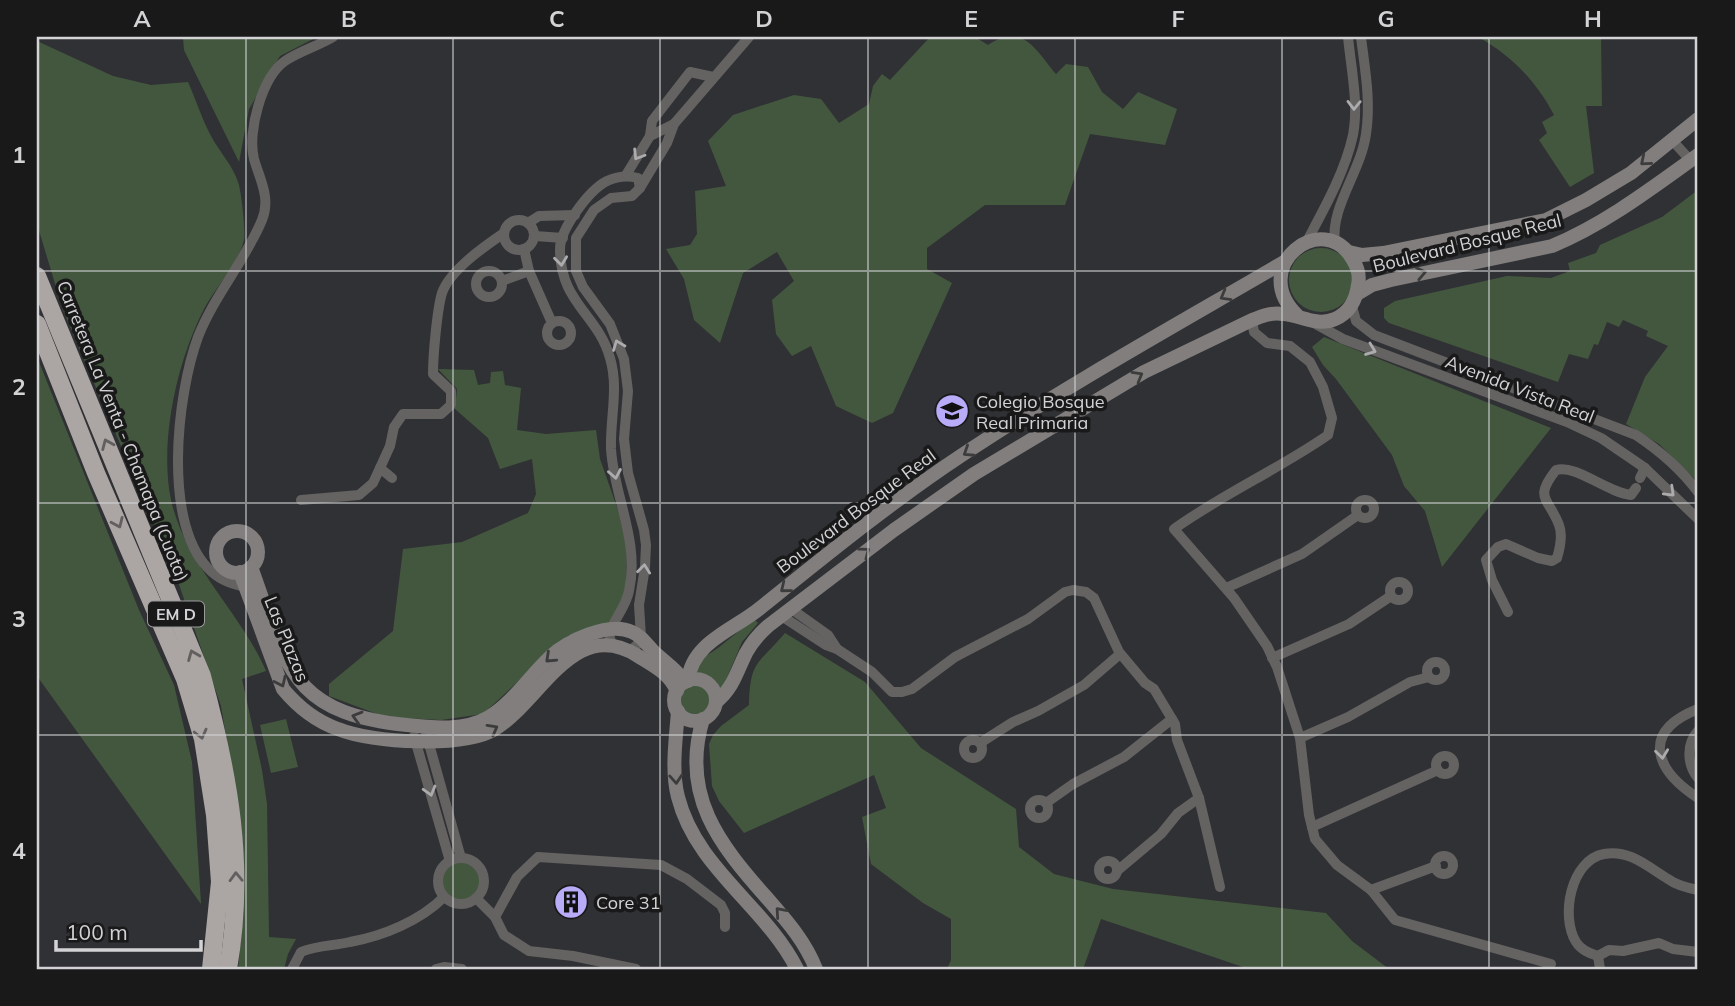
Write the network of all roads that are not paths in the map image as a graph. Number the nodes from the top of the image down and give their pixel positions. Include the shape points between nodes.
1 (333, 37) edge
2 (749, 37) edge
3 (1348, 37) edge
4 (1361, 37) edge
5 (713, 77) junction
6 (1698, 119) edge
7 (674, 124) junction
8 (650, 136) junction
9 (1671, 139) junction
10 (667, 143) junction
11 (1695, 158) edge
12 (626, 175) junction
13 (640, 188) junction
14 (575, 215) junction
15 (528, 223) junction
16 (504, 233) junction
17 (534, 236) junction
18 (563, 238) junction
19 (1307, 241) junction
20 (1335, 242) junction
21 (510, 247) junction
22 (482, 248) junction
23 (524, 249) junction
24 (1349, 252) junction
25 (1284, 262) junction
26 (529, 271) junction
27 (37, 276) edge
28 (502, 281) dead end
29 (1354, 300) junction
30 (1304, 318) junction
31 (1252, 320) junction
32 (552, 323) dead end
33 (37, 324) edge
34 (380, 468) junction
35 (392, 478) dead end
36 (1639, 481) junction
37 (917, 487) junction
38 (1698, 492) edge
39 (301, 500) dead end
40 (930, 504) junction
41 (1358, 514) dead end
42 (1698, 519) edge
43 (246, 587) junction
44 (1226, 588) junction
45 (1391, 596) dead end
46 (785, 611) junction
47 (1508, 612) dead end
48 (611, 630) junction
49 (641, 637) junction
50 (612, 646) junction
51 (630, 651) junction
52 (1120, 654) junction
53 (1272, 658) junction
54 (1429, 677) dead end
55 (683, 684) junction
56 (716, 702) junction
57 (1698, 709) edge
58 (678, 711) junction
59 (703, 719) junction
60 (1172, 719) junction
61 (1698, 731) edge
62 (420, 733) junction
63 (1300, 738) junction
64 (980, 743) dead end
65 (1438, 770) dead end
66 (1698, 778) edge
67 (1199, 798) junction
68 (1698, 799) edge
69 (1046, 803) dead end
70 (1312, 827) junction
71 (461, 858) junction
72 (450, 861) junction
73 (1436, 866) dead end
74 (1117, 871) dead end
75 (1220, 887) dead end
76 (1371, 890) junction
77 (1698, 890) edge
78 (444, 897) junction
79 (476, 898) junction
80 (495, 917) junction
81 (725, 927) dead end
82 (1698, 952) edge
83 (1598, 956) junction
84 (1552, 964) dead end
85 (211, 969) edge
86 (228, 969) edge
87 (292, 969) edge
88 (436, 969) edge
89 (462, 969) edge
90 (636, 969) edge
91 (797, 969) edge
92 (816, 969) edge
93 (1600, 969) edge

1 - 43 street via 286,60 268,83 252,139 265,192 264,214 199,335 181,414 179,481 194,546 223,581
2 - 5 street
3 -> 19 street via 1353,135
4 - 20 street via 1368,90 1366,136 1335,218
5 - 7 street
5 - 8 street via 690,72 652,121
6 - 9 street, Boulevard Bosque Real
7 - 8 street
7 - 10 street
8 - 10 street
8 -> 12 street
9 - 11 street, Boulevard Bosque Real
9 -> 24 street, Boulevard Bosque Real via 1631,173 1546,220 1383,253
10 - 13 street
29 -> 11 street, Boulevard Bosque Real via 1372,285 1552,246 1576,236
12 - 13 street via 638,178
12 - 14 street via 606,182
49 -> 13 street via 639,605 646,545 628,473 624,359 610,324 576,271 576,239 594,210 611,198 632,196
14 - 15 street via 539,216
14 - 18 street
15 - 16 street via 511,222
15 - 17 street
16 - 21 street
16 - 22 street
17 - 18 street
17 - 23 street
18 -> 48 street via 561,267 569,294 601,334 615,386 612,455 632,567 629,593
19 - 20 street
19 - 25 street
20 - 24 street
21 - 22 street
21 - 23 street
22 - 34 street via 443,291 433,374 451,391 451,405 440,414 403,414
23 - 26 street
24 - 29 street via 1359,278
25 - 30 street via 1284,299
25 -> 37 street, Boulevard Bosque Real via 1046,401
26 - 28 street
26 - 32 street
86 -> 27 highway, Carretera La Venta - Chamapa (Cuota) / EM D via 237,884 232,812 202,676
29 - 30 street via 1335,319
29 - 38 street, Avenida Vista Real via 1356,321 1374,335 1636,435 1674,464
30 - 31 street via 1279,313
30 -> 36 street, Avenida Vista Real via 1353,343 1601,438
40 -> 31 street via 1144,372
31 - 44 street via 1255,332 1268,343 1290,346 1310,362 1324,387 1332,418 1328,435 1304,452 1174,529
33 -> 85 highway, Carretera La Venta - Chamapa (Cuota) / EM D via 186,679 203,739 220,881
34 - 35 street
34 - 39 street via 373,483 359,495
36 -> 42 street, Avenida Vista Real
36 - 47 street via 1626,495 1575,471 1556,470 1545,487 1545,502 1560,526 1557,558 1538,558 1507,544 1486,560
37 - 40 street
37 -> 55 street, Boulevard Bosque Real via 702,649
46 -> 40 street
41 - 44 street via 1302,554
43 -> 62 street, Las Plazas via 283,689 295,703 319,720 355,735 375,738
62 -> 43 street, Las Plazas via 361,719 314,697 289,668 246,570
44 - 53 street
45 - 53 street via 1349,624
46 - 52 street via 826,645 872,672 892,692 912,689 955,657 1073,590 1094,598
46 - 56 street via 755,638 733,684
48 - 49 street via 626,629
48 - 50 street
48 -> 62 street via 583,636 559,650 504,706 479,722
49 - 51 street
49 - 55 street via 677,669
50 - 51 street
62 -> 50 street via 464,739 494,730 568,659 588,648
51 - 55 street
52 - 60 street via 1154,689
52 - 64 street via 1084,685
53 - 63 street
54 - 63 street via 1410,682 1348,718
55 - 56 street via 705,682 714,690
55 - 58 street via 675,701
56 - 59 street
57 -> 68 street via 1670,726 1660,744 1665,770
58 - 59 street via 686,718
58 -> 91 street via 675,773 687,824 707,858 776,936
92 -> 59 street via 801,937 724,846 709,819 695,768
60 - 67 street
60 - 69 street via 1124,757
61 - 66 street via 1689,750
62 - 71 street
62 -> 72 street
63 - 70 street
65 - 70 street
67 - 74 street
67 - 75 street
70 - 76 street via 1315,839 1337,865
71 - 72 street
71 - 79 street via 481,870 483,885
72 - 78 street via 438,878
73 - 76 street
76 - 84 street via 1395,920
77 - 83 street via 1668,879 1633,857 1601,854 1587,862 1576,878 1569,920 1575,941 1585,952
78 - 79 street via 456,904
78 - 87 street via 430,911 403,925 302,952
79 - 80 street
80 - 81 street via 517,877 538,857 661,864 720,905
80 - 90 street via 504,935 528,951
82 - 83 street via 1659,943 1609,950
83 - 93 street
88 - 89 street

